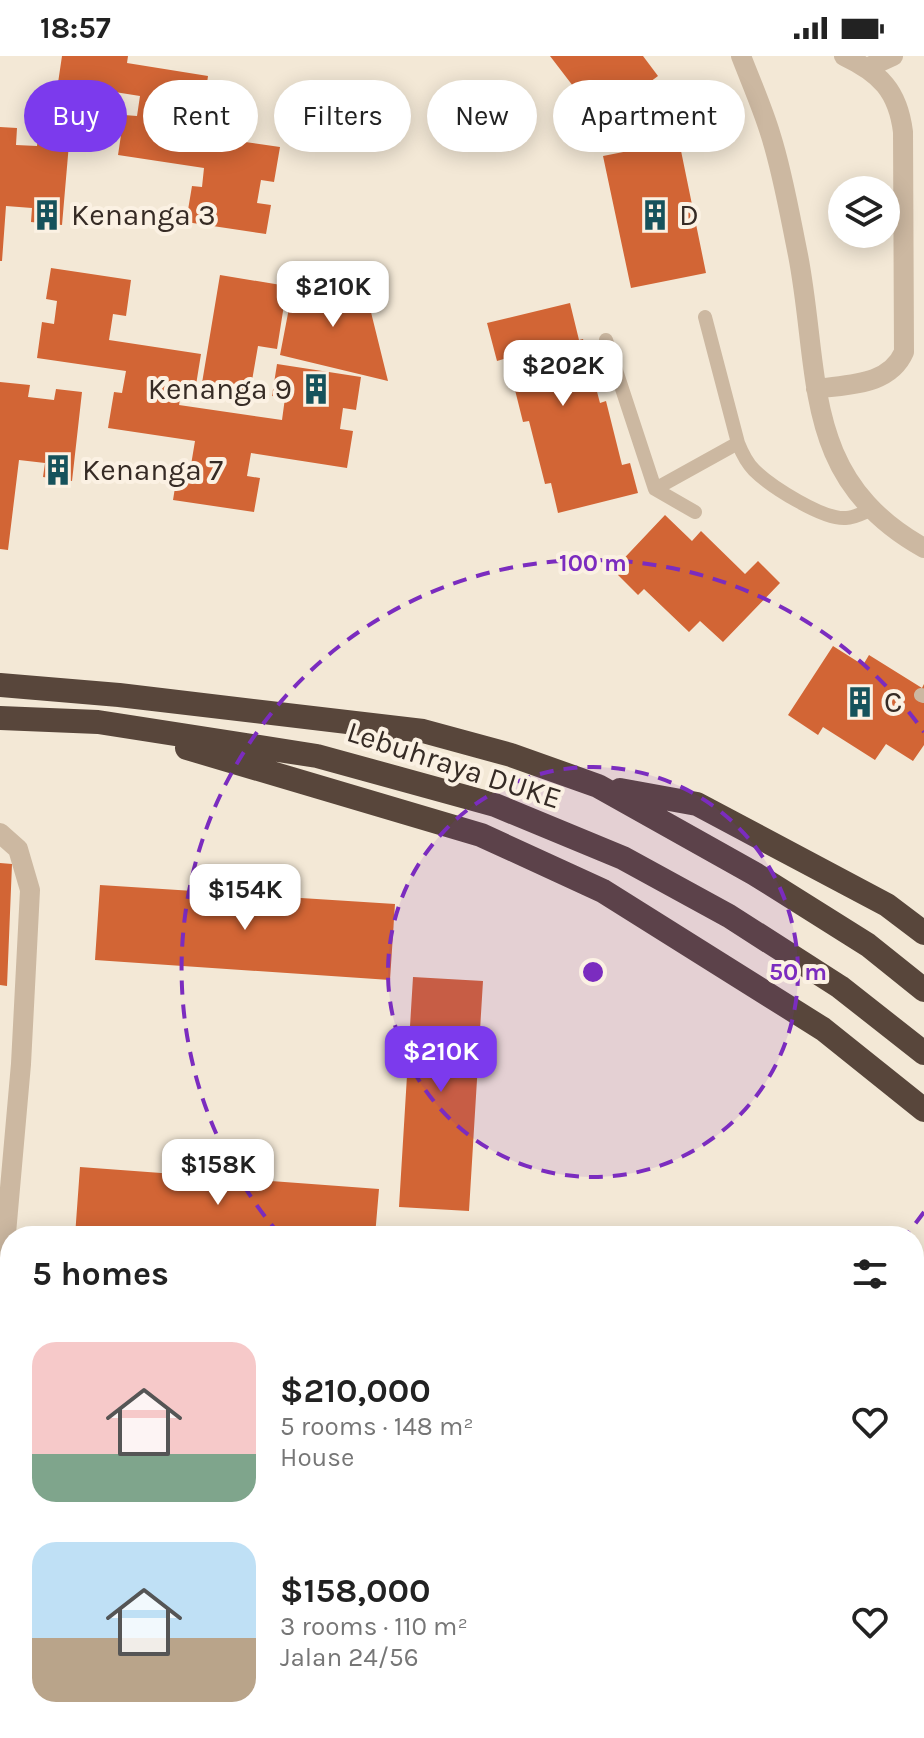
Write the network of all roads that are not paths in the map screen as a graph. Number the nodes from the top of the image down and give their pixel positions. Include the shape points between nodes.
1 (741, 56) edge
2 (844, 56) edge
3 (893, 56) edge
4 (869, 67) junction
5 (705, 317) dead end
6 (606, 340) dead end
7 (816, 389) junction
8 (738, 443) junction
9 (655, 489) junction
10 (870, 510) junction
11 (695, 512) dead end
12 (924, 548) edge
13 (0, 685) edge
14 (0, 718) edge
15 (98, 722) junction
16 (598, 786) junction
17 (0, 833) edge
18 (924, 933) edge
19 (924, 990) edge
20 (924, 1053) edge
21 (924, 1110) edge
22 (7, 1226) edge

1 - 7 street via 771,136 798,257
2 - 4 street
3 - 4 street
4 - 7 street via 901,111 904,352 885,377
5 - 8 lane
6 - 9 lane
7 - 10 street via 843,474
8 - 9 lane
8 - 10 lane via 756,472 811,509 848,518
9 - 11 lane
10 - 12 street
13 - 16 highway, Lebuhraya DUKE via 423,731
14 - 15 highway, Lebuhraya DUKE
15 - 20 highway, Lebuhraya DUKE via 317,756 495,805 623,858 729,916 840,987
15 - 21 highway via 481,835 603,891 823,1029
16 - 18 highway via 697,804 887,905
16 - 19 highway, Lebuhraya DUKE via 820,913
17 - 22 street via 18,849 30,890

